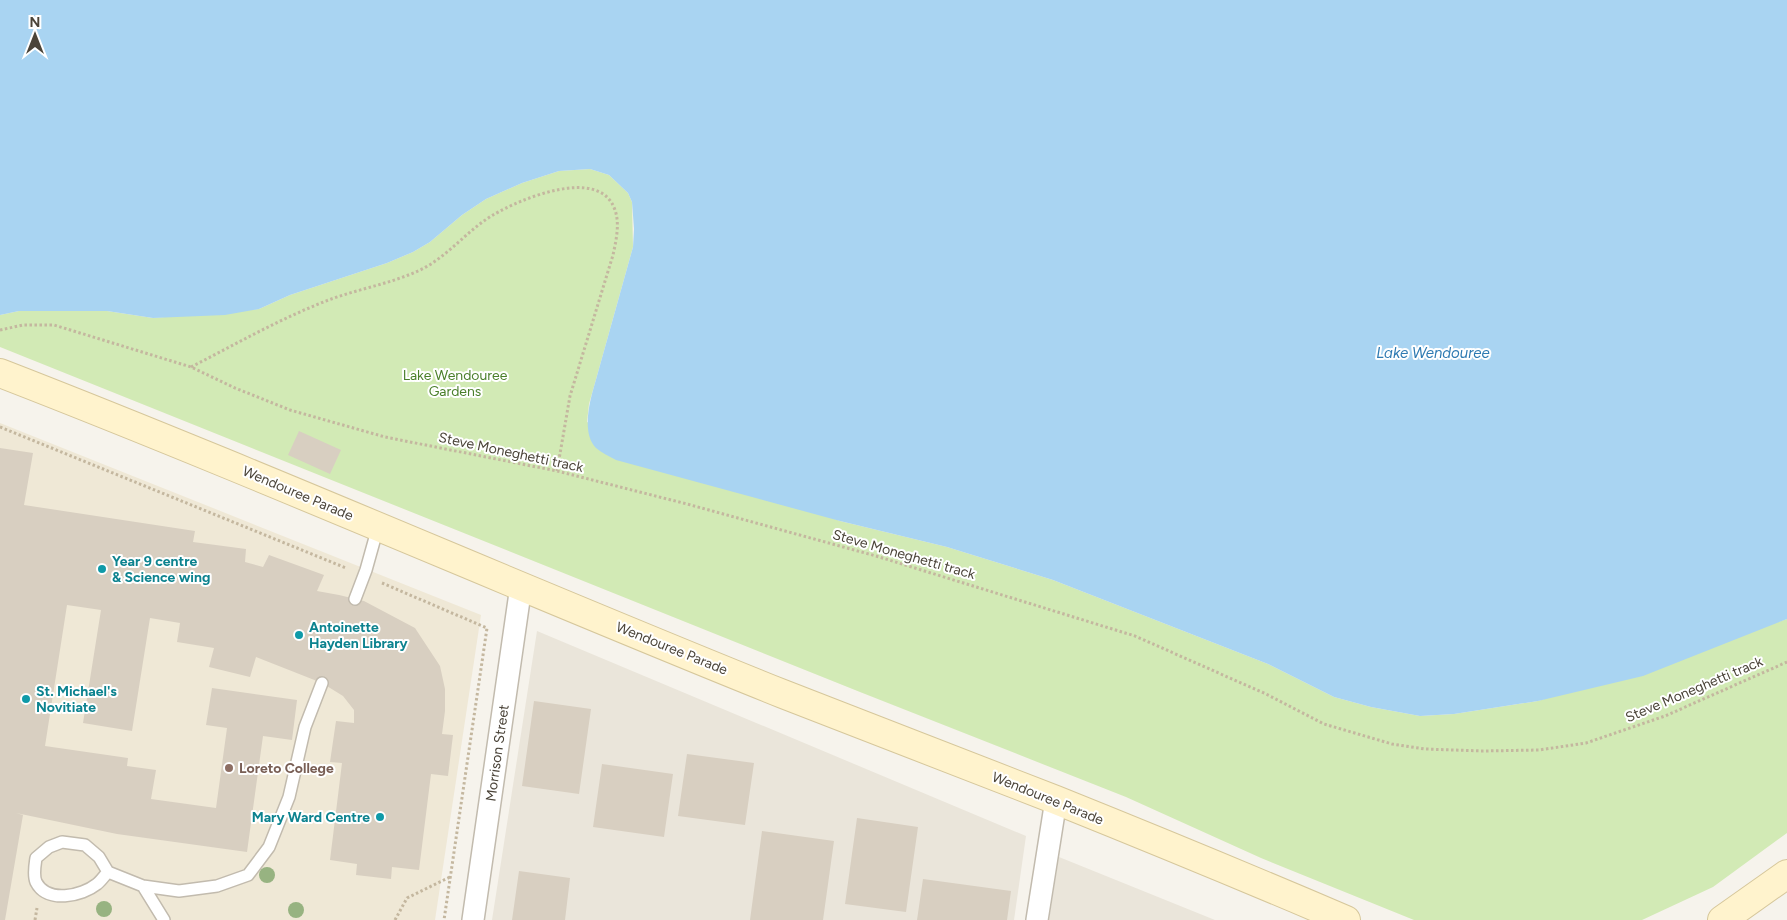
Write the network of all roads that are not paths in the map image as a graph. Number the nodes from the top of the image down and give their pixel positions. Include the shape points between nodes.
1 (0, 372) edge
2 (378, 527) junction
3 (521, 586) junction
4 (356, 599) dead end
5 (322, 683) dead end
6 (1056, 800) junction
7 (108, 872) junction
8 (1787, 874) edge
9 (143, 886) junction
10 (164, 920) edge
11 (473, 920) edge
12 (1037, 920) edge
13 (1346, 920) edge
14 (1722, 920) edge

1 - 2 street, Wendouree Parade
2 - 3 street, Wendouree Parade
2 - 4 lane
3 - 6 street, Wendouree Parade via 784,694
3 - 11 street, Morrison Street
5 - 9 lane via 305,727 289,797 269,847 248,876 217,886 179,891
6 - 12 street
6 - 13 street, Wendouree Parade
7 - 7 lane via 99,857 85,845 62,842 49,847 36,858 34,871 36,882 47,894 63,896 78,894 96,884
7 - 9 lane
8 - 14 street
9 - 10 lane

